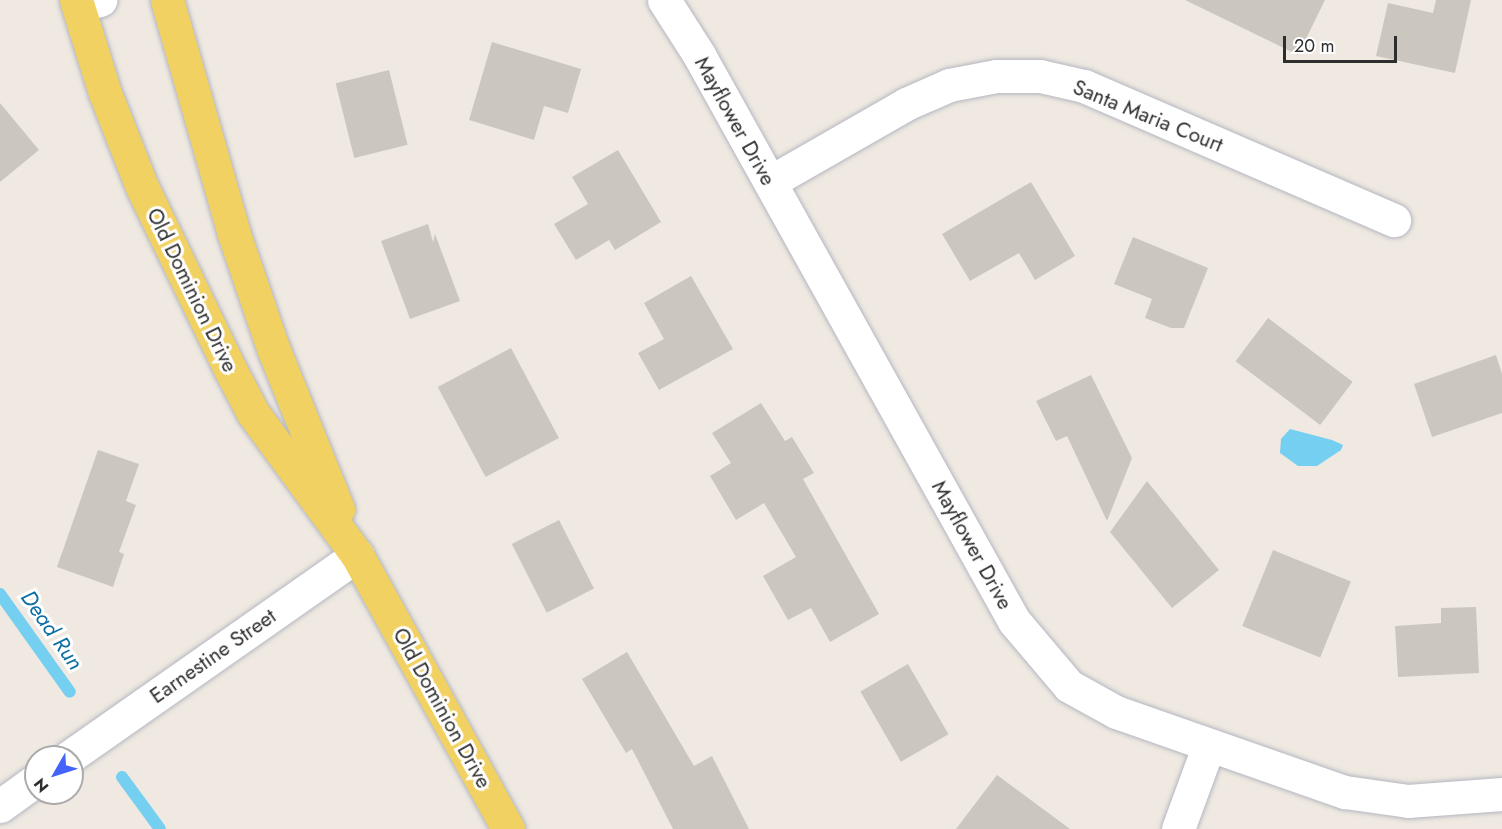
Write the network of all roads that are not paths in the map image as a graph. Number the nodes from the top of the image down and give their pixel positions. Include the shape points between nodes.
1 (167, 0) edge
2 (664, 0) edge
3 (85, 2) edge
4 (770, 182) junction
5 (1394, 220) dead end
6 (357, 555) junction
7 (84, 746) edge
8 (1208, 747) junction
9 (24, 789) edge
10 (1502, 794) edge
11 (0, 806) edge
12 (508, 829) edge
13 (1178, 829) edge

1 - 6 main road, Old Dominion Drive via 215,174 254,293
2 - 4 street, Mayflower Drive
3 - 6 main road, Old Dominion Drive via 123,140 188,288 253,412
4 - 5 street, Santa Maria Court via 906,104 949,85 996,76 1040,76 1084,86
4 - 8 street, Mayflower Drive via 1031,646 1069,686 1091,700
6 - 7 street, Earnestine Street
6 - 12 main road, Old Dominion Drive
8 - 10 street, Mayflower Drive via 1372,798 1440,801
8 - 13 street
9 - 11 street

